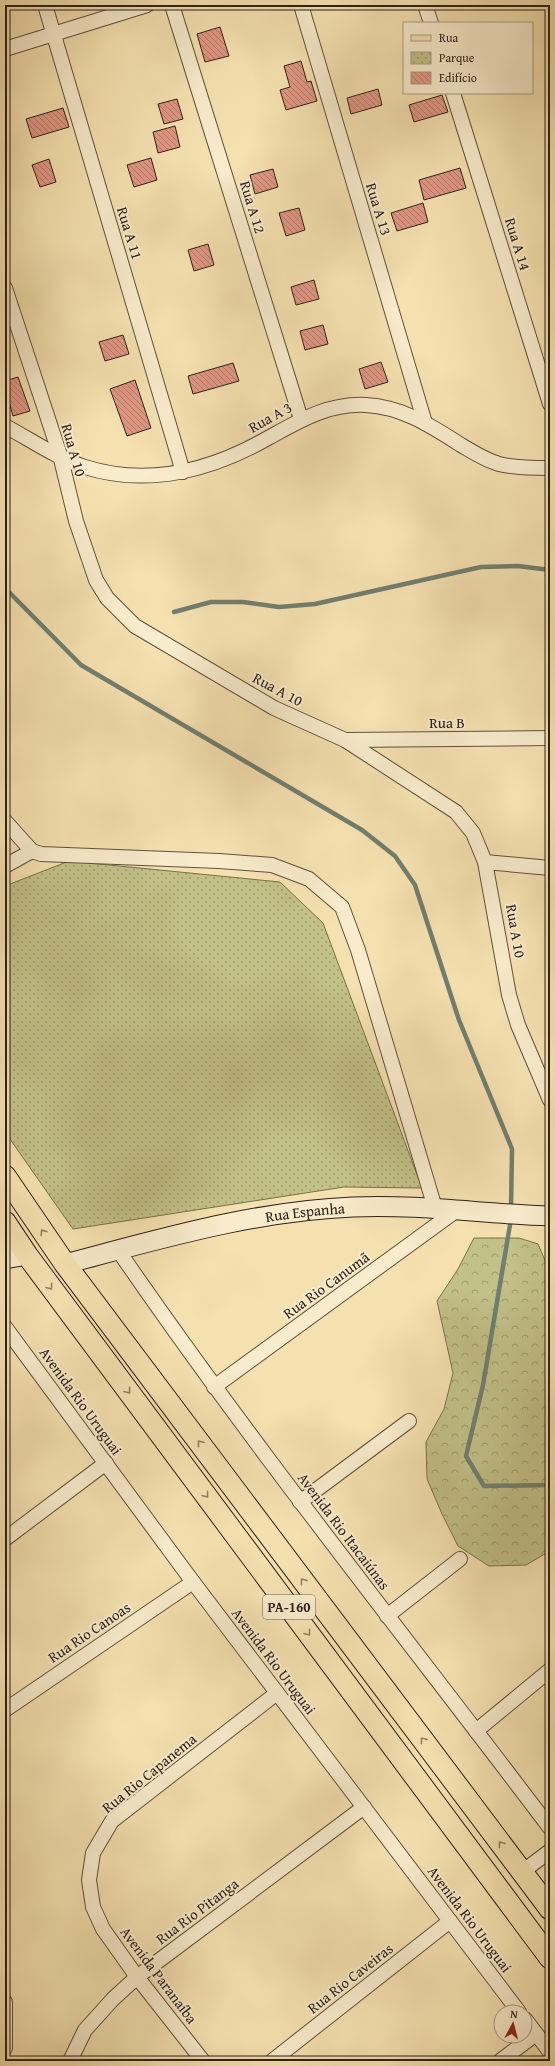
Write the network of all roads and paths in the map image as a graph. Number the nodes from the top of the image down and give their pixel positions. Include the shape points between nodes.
1 (45, 5) edge
2 (147, 5) edge
3 (172, 5) edge
4 (301, 5) edge
5 (425, 5) edge
6 (431, 22) edge
7 (54, 34) junction
8 (5, 49) edge
9 (453, 94) edge
10 (5, 288) edge
11 (550, 404) edge
12 (301, 419) junction
13 (425, 423) junction
14 (5, 426) edge
15 (60, 455) junction
16 (550, 468) edge
17 (183, 472) junction
18 (550, 738) edge
19 (345, 740) junction
20 (5, 821) edge
21 (32, 851) junction
22 (485, 862) junction
23 (5, 866) edge
24 (550, 868) edge
25 (550, 1100) edge
26 (5, 1176) edge
27 (434, 1208) junction
28 (457, 1210) junction
29 (542, 1216) edge
30 (5, 1222) edge
31 (118, 1250) junction
32 (27, 1255) junction
33 (5, 1259) edge
34 (65, 1264) junction
35 (5, 1327) edge
36 (214, 1387) junction
37 (409, 1421) dead end
38 (106, 1463) junction
39 (300, 1502) junction
40 (5, 1539) edge
41 (460, 1559) dead end
42 (193, 1582) junction
43 (387, 1616) junction
44 (550, 1670) edge
45 (277, 1693) junction
46 (5, 1710) edge
47 (476, 1730) junction
48 (364, 1807) junction
49 (550, 1828) edge
50 (550, 1851) edge
51 (522, 1872) junction
52 (93, 1907) joint
53 (550, 1909) edge
54 (450, 1921) junction
55 (550, 1958) edge
56 (137, 1977) junction
57 (5, 2002) edge
58 (513, 2004) edge
59 (533, 2030) edge
60 (536, 2034) junction
61 (5, 2048) edge
62 (550, 2052) edge
63 (70, 2061) edge
64 (203, 2061) edge
65 (272, 2061) edge
66 (500, 2061) edge

1 - 7 street, Rua A 11
2 - 7 street
3 - 12 street, Rua A 12
4 - 13 street, Rua A 13
5 - 6 street
7 - 8 street
7 - 17 street, Rua A 11
9 - 11 street, Rua A 14
10 - 15 street, Rua A 10
12 - 13 street, Rua A 3 via 340,406 360,404 390,407
12 - 17 street, Rua A 3 via 239,453
13 - 16 street, Rua A 3 via 479,456 499,464
14 - 15 street, Rua A 3
15 - 17 street, Rua A 3 via 85,467 117,474 140,477
15 - 19 street, Rua A 10 via 76,521 96,580 107,598 136,626 274,708
18 - 19 street, Rua B
19 - 22 street, Rua A 10 via 456,812 473,833
20 - 21 street
21 - 23 street
21 - 27 street via 41,854 272,865 309,879 342,907 358,950
22 - 24 street
22 - 25 street, Rua A 10 via 509,995 518,1026
34 -> 26 main road, PA-160
27 - 28 street, Rua Espanha
27 - 31 street, Rua Espanha via 353,1207 290,1211 242,1219
28 - 29 street, Rua Espanha
28 - 36 street, Rua Rio Canumã
30 - 32 main road, PA-160
31 - 34 street, Rua Espanha
31 - 36 street, Avenida Rio Itacaiúnas
32 - 33 street
32 -> 55 main road, PA-160
51 -> 34 main road, PA-160
35 - 38 street, Avenida Rio Uruguai
36 - 39 street, Avenida Rio Itacaiúnas
37 - 39 street
38 - 40 street
38 - 42 street, Avenida Rio Uruguai
39 - 43 street, Avenida Rio Itacaiúnas
41 - 43 street
42 - 45 street, Avenida Rio Uruguai
42 - 46 street, Rua Rio Canoas
43 - 47 street, Avenida Rio Itacaiúnas
44 - 47 street
45 - 48 street, Avenida Rio Uruguai
45 - 52 street, Rua Rio Capanema via 112,1821 93,1853 89,1880
47 - 49 street, Avenida Rio Itacaiúnas
48 - 54 street, Avenida Rio Uruguai
48 - 56 street, Rua Rio Pitanga
50 - 51 street
51 - 53 main road, PA-160
52 - 56 street, Avenida Paranaíba via 103,1929
54 - 58 street, Avenida Rio Uruguai
54 - 65 street, Rua Rio Caveiras
56 - 63 street, Rua Rio Pitanga via 85,2030
56 - 64 street, Avenida Paranaíba
57 - 61 street
59 - 60 street
60 - 62 street
60 - 66 street

